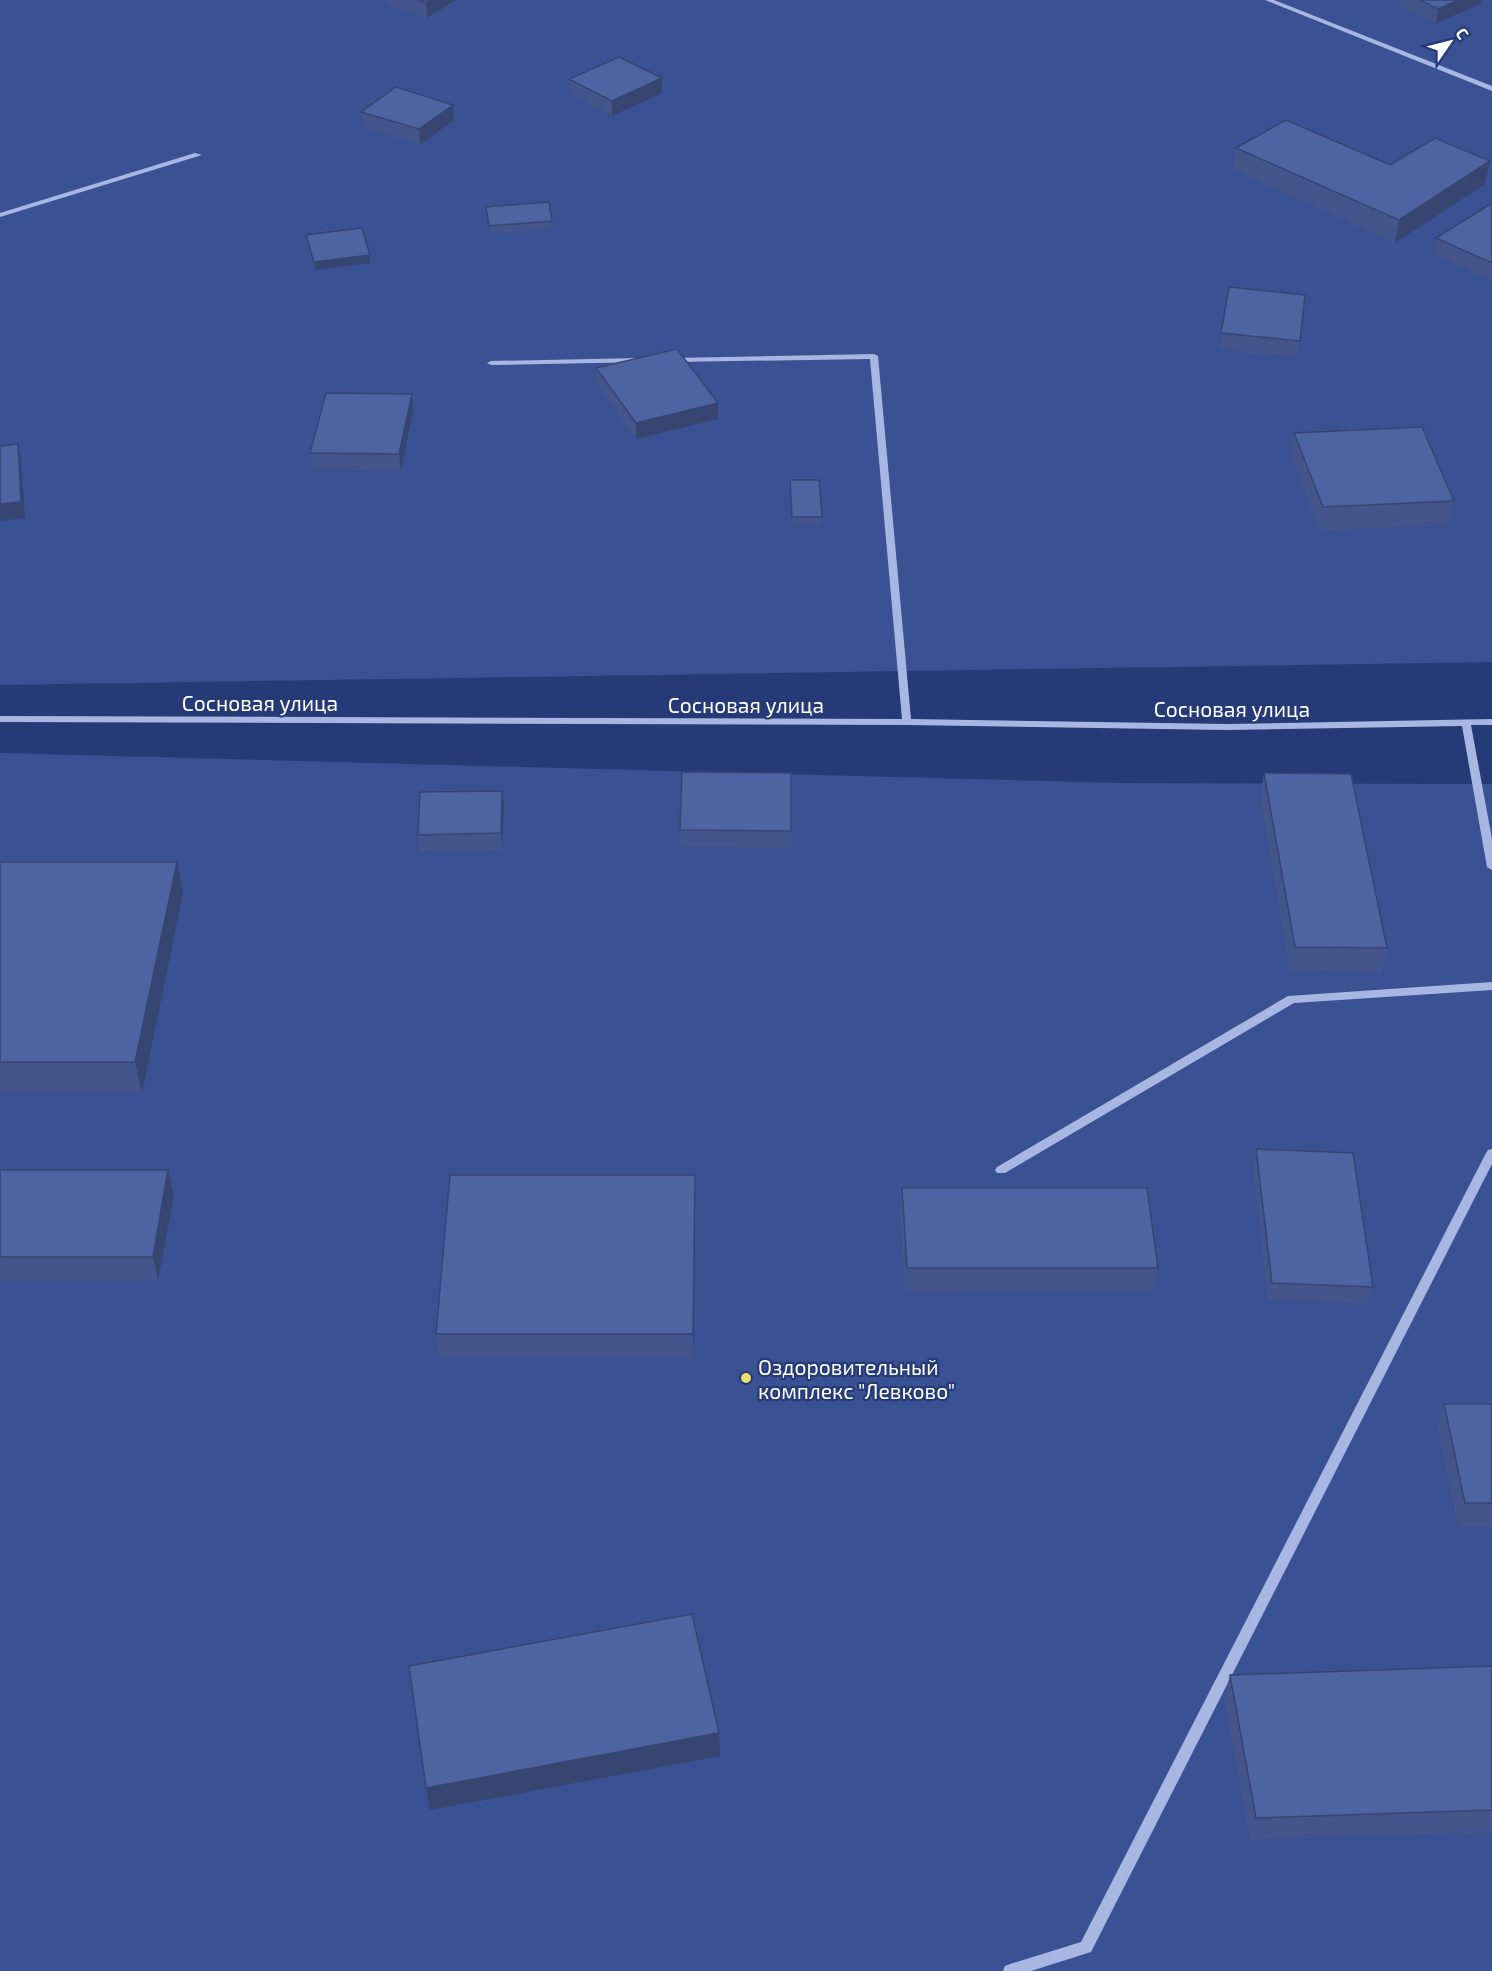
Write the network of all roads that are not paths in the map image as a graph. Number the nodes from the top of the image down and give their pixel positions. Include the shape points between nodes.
1 (1268, 0) edge
2 (1492, 89) edge
3 (198, 155) dead end
4 (0, 215) edge
5 (646, 360) edge
6 (658, 360) edge
7 (491, 363) dead end
8 (0, 719) edge
9 (907, 722) junction
10 (1466, 722) junction
11 (1492, 722) edge
12 (1492, 867) edge
13 (1492, 986) edge
14 (1492, 1153) edge
15 (1001, 1170) dead end
16 (1010, 1971) edge

1 - 2 street
3 - 4 street
5 - 7 street
6 - 9 street via 874,356
8 - 9 street, Сосновая улица
9 - 10 street, Сосновая улица via 1227,728
10 - 11 street, Сосновая улица
10 - 12 street
13 - 15 street via 1292,999
14 - 16 street via 1086,1947

